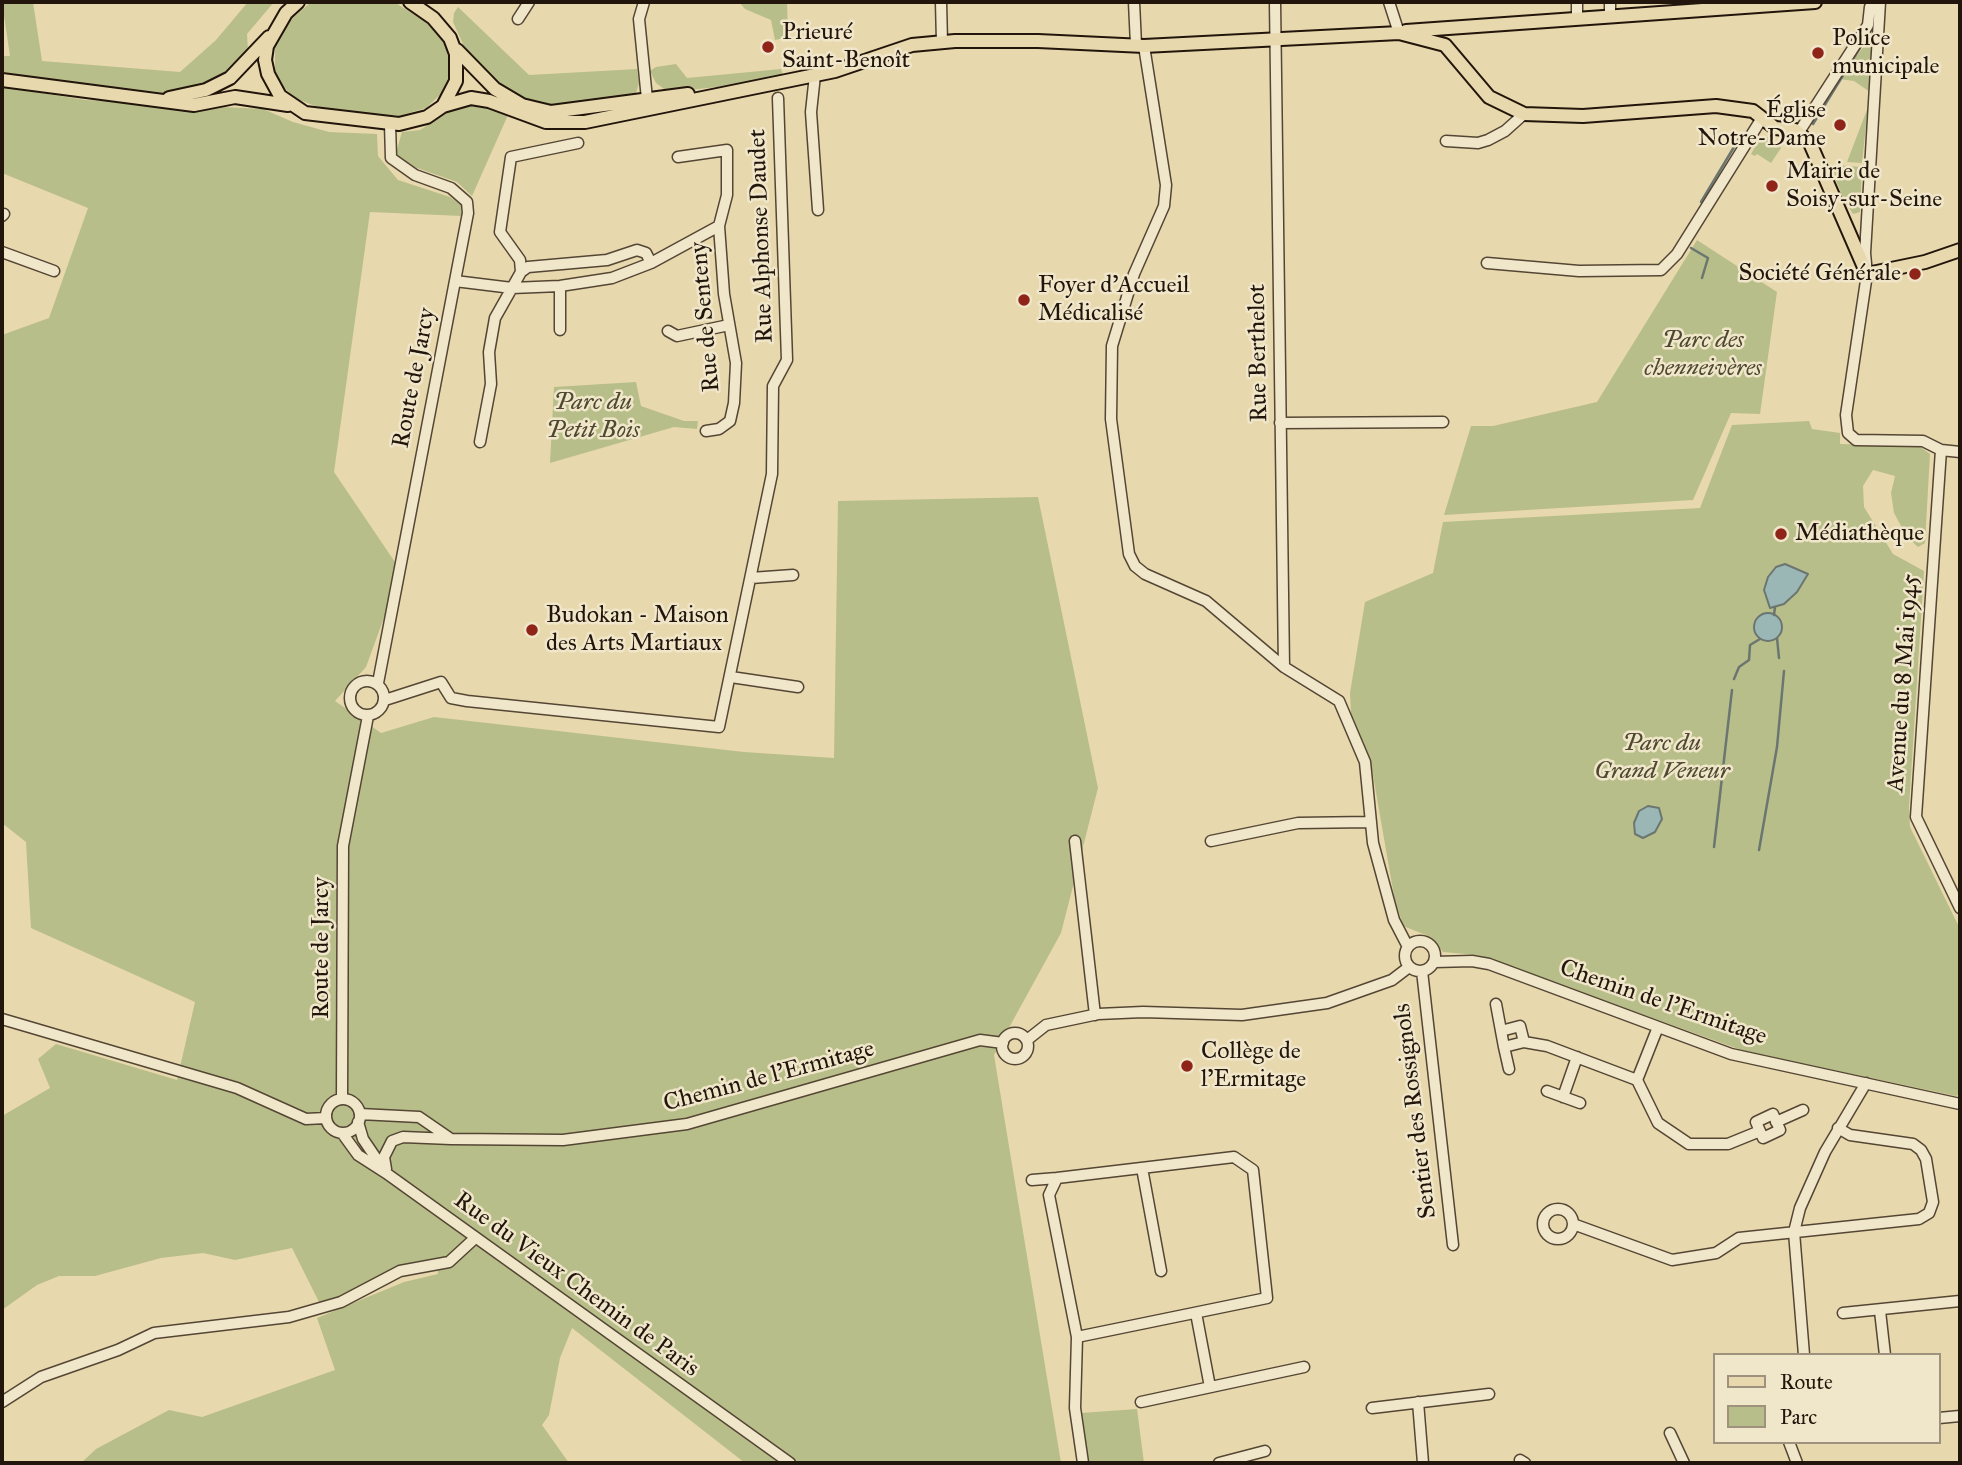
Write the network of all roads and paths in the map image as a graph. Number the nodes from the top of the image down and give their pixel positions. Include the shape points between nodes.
1 (298, 2) edge
2 (410, 2) edge
3 (529, 2) edge
4 (644, 2) edge
5 (942, 2) edge
6 (1134, 2) edge
7 (1275, 2) edge
8 (1389, 2) edge
9 (1577, 2) edge
10 (1610, 2) edge
11 (1808, 2) edge
12 (1815, 2) edge
13 (1877, 2) edge
14 (1610, 17) junction
15 (1577, 18) junction
16 (518, 19) dead end
17 (1881, 24) junction
18 (1868, 25) junction
19 (1446, 28) junction
20 (1399, 33) junction
21 (272, 34) junction
22 (1275, 38) junction
23 (942, 42) junction
24 (1140, 45) junction
25 (1445, 45) junction
26 (455, 48) junction
27 (814, 75) junction
28 (2, 80) edge
29 (751, 86) junction
30 (129, 97) junction
31 (778, 98) dead end
32 (647, 99) junction
33 (288, 105) junction
34 (443, 106) junction
35 (1524, 114) junction
36 (1762, 118) junction
37 (390, 124) junction
38 (1799, 132) junction
39 (1446, 141) dead end
40 (578, 143) dead end
41 (678, 157) dead end
42 (818, 210) dead end
43 (1867, 221) junction
44 (719, 226) junction
45 (1846, 227) junction
46 (1960, 250) edge
47 (2, 251) edge
48 (651, 263) junction
49 (1487, 263) dead end
50 (54, 271) dead end
51 (521, 272) junction
52 (1867, 274) junction
53 (455, 281) junction
54 (561, 286) junction
55 (512, 288) junction
56 (729, 325) junction
57 (560, 330) dead end
58 (668, 331) dead end
59 (1443, 422) dead end
60 (1280, 423) junction
61 (706, 431) dead end
62 (480, 442) dead end
63 (1941, 450) junction
64 (1960, 452) edge
65 (793, 575) dead end
66 (751, 578) junction
67 (1284, 667) junction
68 (730, 677) junction
69 (378, 683) junction
70 (798, 687) dead end
71 (385, 700) junction
72 (368, 716) junction
73 (1369, 822) junction
74 (1075, 841) dead end
75 (1211, 841) dead end
76 (1960, 908) edge
77 (1408, 947) junction
78 (1435, 962) junction
79 (1409, 967) junction
80 (1422, 971) junction
81 (1496, 1004) dead end
82 (1095, 1015) junction
83 (2, 1019) edge
84 (1658, 1027) junction
85 (1501, 1031) junction
86 (1027, 1040) junction
87 (1524, 1042) junction
88 (1003, 1043) junction
89 (1504, 1047) junction
90 (1577, 1057) junction
91 (1508, 1069) dead end
92 (1637, 1080) junction
93 (1866, 1083) junction
94 (1547, 1091) dead end
95 (1563, 1097) junction
96 (342, 1099) junction
97 (1580, 1102) dead end
98 (1960, 1104) edge
99 (1804, 1110) dead end
100 (326, 1118) junction
101 (359, 1118) junction
102 (1838, 1128) junction
103 (342, 1133) junction
104 (451, 1139) junction
105 (1142, 1168) junction
106 (386, 1173) junction
107 (1057, 1178) junction
108 (1032, 1180) dead end
109 (1573, 1224) dead end
110 (1794, 1232) junction
111 (474, 1239) junction
112 (1453, 1245) dead end
113 (1161, 1271) dead end
114 (1960, 1301) edge
115 (1880, 1311) junction
116 (1196, 1313) junction
117 (1843, 1313) dead end
118 (1077, 1337) junction
119 (1804, 1353) edge
120 (1885, 1353) edge
121 (1304, 1367) dead end
122 (1210, 1387) junction
123 (1489, 1394) dead end
124 (2, 1402) edge
125 (1141, 1402) dead end
126 (1418, 1402) junction
127 (1372, 1408) dead end
128 (1960, 1416) edge
129 (1941, 1418) edge
130 (1670, 1433) dead end
131 (1790, 1444) edge
132 (1265, 1451) dead end
133 (790, 1463) edge
134 (1083, 1463) edge
135 (1219, 1463) edge
136 (1423, 1463) edge
137 (1684, 1463) edge
138 (1797, 1463) edge

1 - 21 main road
2 - 26 main road via 433,18
3 - 16 street
4 - 32 street via 639,19
5 - 23 street
6 - 24 street
7 - 22 street, Rue Berthelot
8 - 20 street
9 - 15 street
10 - 14 street
11 - 12 main road
11 - 14 main road
13 - 17 street
13 - 18 street via 1870,6
14 - 15 main road
15 - 19 main road
17 - 18 street
17 - 43 street
18 - 38 street
19 - 20 main road
19 - 25 main road
20 - 22 main road
20 - 25 main road
21 - 30 main road via 230,78 206,90 175,97
21 - 33 main road via 265,60 268,74
22 - 24 main road
22 - 60 street, Rue Berthelot
23 - 24 main road
23 - 27 main road via 912,45
24 - 67 street via 1166,185 1164,206 1133,274 1112,346 1111,419 1129,554 1144,574 1218,609
25 - 35 main road via 1489,97
26 - 32 main road via 495,89 522,105 551,112
26 - 34 main road via 456,81
27 - 29 main road
27 - 42 street via 811,112
28 - 30 main road
29 - 32 main road
29 - 34 main road via 585,122 546,122 471,98
30 - 33 main road via 194,105 235,97
31 - 66 street, Rue Alphonse Daudet via 787,360 774,386 772,474
33 - 37 main road via 305,113
34 - 37 main road via 427,117
35 - 36 main road via 1583,116 1716,106 1753,111
35 - 39 street via 1488,140
36 - 38 main road via 1775,128
36 - 49 street via 1673,260 1661,270 1579,271
37 - 53 street, Route de Jarcy via 389,149 397,164 451,188 467,202 468,220
38 - 45 main road via 1810,143
40 - 51 street via 511,157 500,232 520,260
41 - 44 street, Rue de Senteny via 727,150 727,195
43 - 45 street via 1861,228
43 - 52 street
44 - 48 street
44 - 56 street, Rue de Senteny
45 - 52 main road
46 - 52 main road
47 - 50 street
48 - 51 street via 646,253 637,250 607,260 528,267
48 - 54 street via 612,278
51 - 55 street
52 - 63 street via 1846,415 1848,433 1856,440 1923,441
53 - 55 street
53 - 69 street, Route de Jarcy
54 - 55 street
54 - 57 street
55 - 62 street via 495,318 489,352 491,384
56 - 58 street via 677,336
56 - 61 street, Rue de Senteny via 736,363 730,421
59 - 60 street
60 - 67 street, Rue Berthelot
63 - 64 street
63 - 76 street, Avenue du 8 Mai 1945 via 1916,817
65 - 66 street
66 - 68 street, Rue Alphonse Daudet
67 - 73 street via 1339,701 1365,762
68 - 70 street
68 - 71 street, Rue Alphonse Daudet via 719,727 467,701 451,698 441,682
69 - 71 street
69 - 72 street via 361,682 351,691 354,709
71 - 72 street via 379,711
72 - 96 street, Route de Jarcy via 344,846
73 - 75 street via 1298,823
73 - 77 street via 1394,920
74 - 82 street
77 - 78 street via 1419,941 1430,944
77 - 79 street via 1405,958
78 - 80 street
78 - 84 street, Chemin de l'Ermitage via 1489,964
79 - 80 street
79 - 82 street via 1392,980 1327,1003 1242,1015
80 - 112 street, Sentier des Rossignols
81 - 85 street
82 - 86 street via 1046,1025
83 - 100 street via 237,1088 306,1119
84 - 92 street
84 - 93 street, Chemin de l'Ermitage via 1731,1054
85 - 87 street via 1520,1026
85 - 89 street
86 - 88 street via 1016,1033
86 - 88 street via 1027,1052 1016,1058 1005,1053
87 - 89 street
87 - 90 street
88 - 104 street, Chemin de l'Ermitage via 981,1040 687,1124 563,1140
89 - 91 street
90 - 92 street
90 - 95 street
92 - 99 street via 1658,1123 1689,1143 1728,1144 1760,1131 1756,1122 1773,1114 1776,1122
93 - 98 street, Chemin de l'Ermitage
93 - 102 street
94 - 95 street
95 - 97 street
96 - 100 street via 330,1105
96 - 101 street via 354,1102
100 - 103 street via 332,1129
101 - 103 street via 353,1129
101 - 104 street via 419,1117
101 - 106 street, Rue du Vieux Chemin de Paris via 363,1139
102 - 110 street via 1800,1208
102 - 110 street via 1850,1135 1913,1144 1921,1150 1933,1202 1929,1213 1919,1219
103 - 106 street via 358,1155
104 - 106 street, Chemin de l'Ermitage via 403,1137 392,1141 384,1157
105 - 107 street
105 - 113 street
105 - 116 street via 1234,1157 1253,1170 1267,1298
106 - 111 street, Rue du Vieux Chemin de Paris
107 - 108 street
107 - 118 street via 1049,1195
109 - 110 street via 1672,1260 1716,1254 1739,1238
110 - 119 street
111 - 124 street via 449,1262 400,1271 341,1302 289,1317 154,1333 41,1377
111 - 133 street, Rue du Vieux Chemin de Paris
114 - 115 street
115 - 117 street
115 - 120 street
116 - 118 street
116 - 122 street
118 - 134 street via 1076,1408
121 - 122 street
122 - 125 street
123 - 126 street
126 - 127 street
126 - 136 street
128 - 129 street
130 - 137 street
131 - 138 street
132 - 135 street

